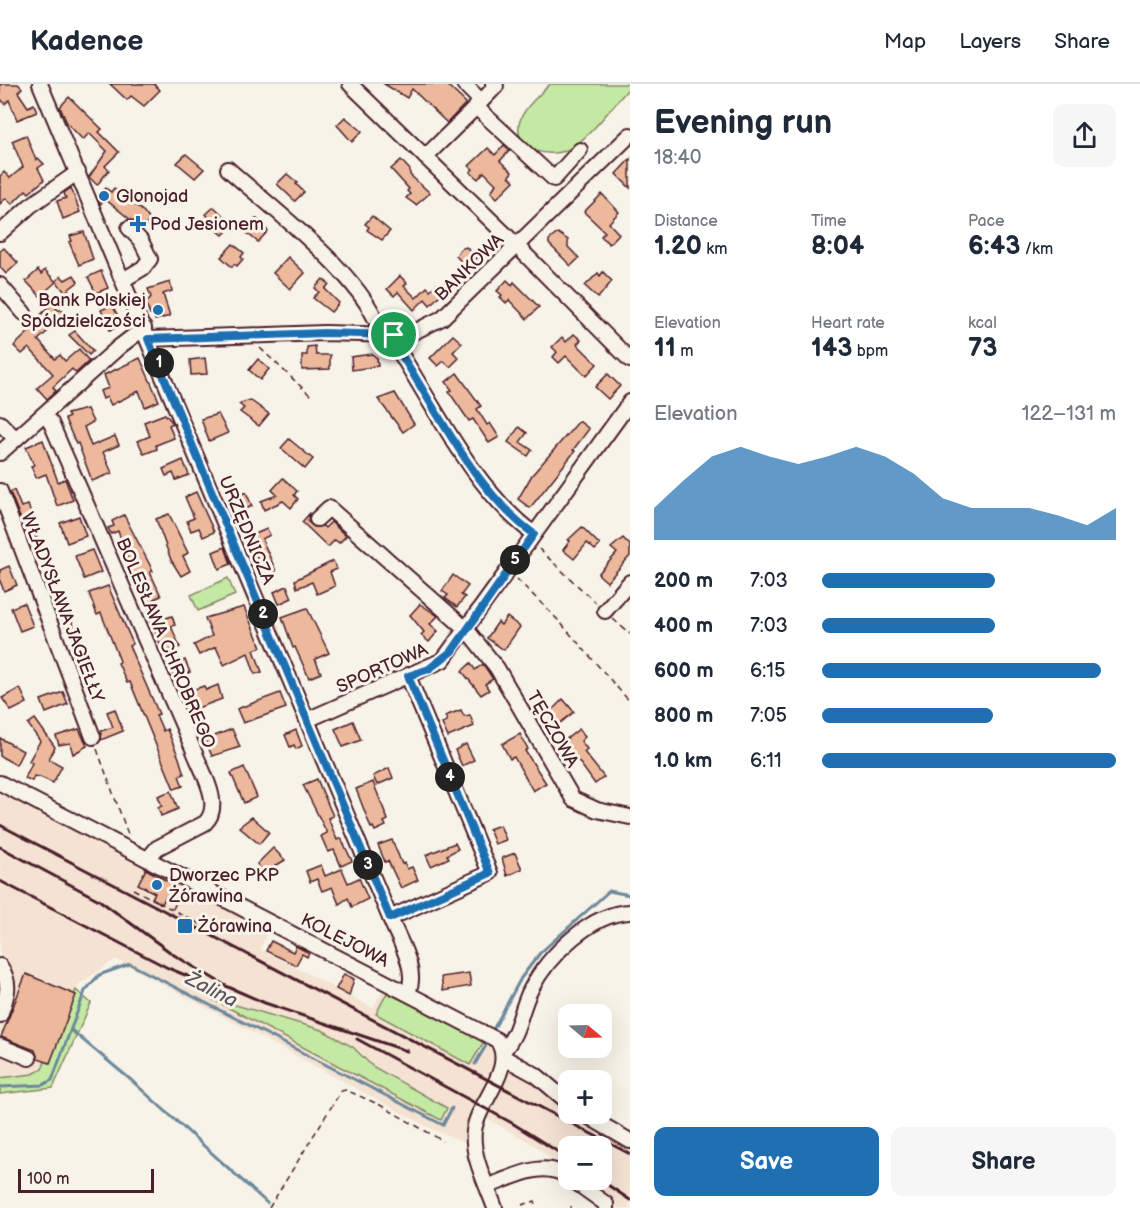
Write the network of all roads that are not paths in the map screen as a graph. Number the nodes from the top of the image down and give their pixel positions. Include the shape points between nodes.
1 (40, 84) edge
2 (350, 84) edge
3 (464, 84) edge
4 (493, 84) edge
5 (478, 104) junction
6 (630, 135) edge
7 (580, 150) dead end
8 (425, 157) junction
9 (228, 169) dead end
10 (78, 172) junction
11 (129, 228) dead end
12 (0, 233) edge
13 (516, 246) junction
14 (123, 280) junction
15 (0, 285) edge
16 (24, 313) dead end
17 (146, 334) junction
18 (387, 335) junction
19 (630, 360) edge
20 (630, 402) edge
21 (45, 416) junction
22 (0, 423) edge
23 (16, 440) junction
24 (0, 453) edge
25 (0, 491) edge
26 (317, 519) dead end
27 (532, 537) junction
28 (630, 582) edge
29 (604, 611) road end
30 (467, 630) junction
31 (408, 676) junction
32 (307, 720) junction
33 (93, 737) road end
34 (0, 783) edge
35 (630, 817) edge
36 (148, 859) junction
37 (630, 912) edge
38 (390, 918) junction
39 (0, 966) edge
40 (408, 992) junction
41 (0, 1016) edge
42 (0, 1046) edge
43 (503, 1054) junction
44 (29, 1058) dead end
45 (558, 1094) edge
46 (601, 1124) edge
47 (630, 1141) edge
48 (558, 1171) edge
49 (488, 1186) junction
50 (586, 1190) edge
51 (609, 1207) edge
52 (495, 1208) edge

1 - 10 street, URZĘDNICZA
2 - 8 street
3 - 5 street
4 - 5 street via 496,86
5 - 7 street via 554,178
5 - 8 street
6 - 13 street, BANKOWA
8 - 13 street
9 - 18 street via 328,258 368,305
10 - 12 street
10 - 14 street, URZĘDNICZA
11 - 14 street via 150,259
13 - 18 street, BANKOWA via 442,318 416,331
13 - 19 street
14 - 17 street, URZĘDNICZA
15 - 16 street
17 - 18 street, BANKOWA
17 - 21 street via 119,347
17 - 32 street, URZĘDNICZA
18 - 27 street via 453,440 502,508
20 - 27 street, SPORTOWA
21 - 23 street
21 - 36 street, BOLESŁAWA CHROBREGO via 194,751 213,803 205,823 157,848
22 - 23 street
23 - 24 street
25 - 33 street, WŁADYSŁAWA JAGIEŁŁY
26 - 30 street, TĘCZOWA via 329,508
27 - 30 street, SPORTOWA
28 - 29 street
30 - 31 street, SPORTOWA via 443,660
30 - 35 street, TĘCZOWA via 497,668 573,799 597,810
31 - 32 street, SPORTOWA
31 - 38 street via 490,873
32 - 38 street, URZĘDNICZA
34 - 36 street, KOLEJOWA
36 - 40 street, KOLEJOWA
37 - 43 street via 597,922 557,956 531,989 515,1036
38 - 40 street, URZĘDNICZA via 409,966 412,979
39 - 41 street via 9,990
40 - 43 street, KOLEJOWA via 488,1034 497,1040
42 - 44 street
43 - 45 street, KOLEJOWA
43 - 49 street via 474,1130 477,1156
46 - 47 street
48 - 49 street via 543,1168
49 - 52 street
50 - 51 street

